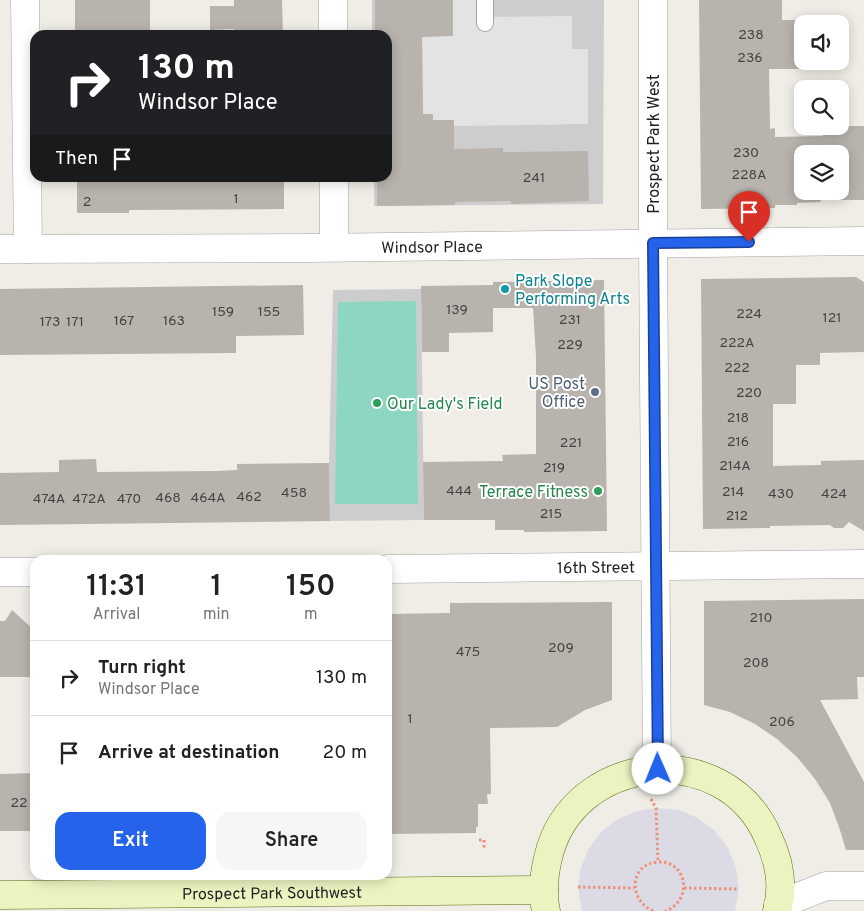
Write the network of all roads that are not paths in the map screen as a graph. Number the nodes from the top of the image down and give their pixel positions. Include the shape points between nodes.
1 (25, 0) edge
2 (333, 0) edge
3 (485, 0) edge
4 (653, 0) edge
5 (486, 23) dead end
6 (333, 30) edge
7 (334, 182) edge
8 (864, 241) edge
9 (653, 243) junction
10 (334, 247) junction
11 (0, 249) edge
12 (28, 249) junction
13 (864, 564) edge
14 (656, 566) junction
15 (392, 568) edge
16 (0, 572) edge
17 (30, 572) edge
18 (658, 769) junction
19 (864, 886) edge
20 (0, 895) edge
21 (545, 900) edge
22 (778, 908) edge

1 - 12 street
2 - 6 street
3 - 5 lane
4 - 9 street, Prospect Park West
7 - 10 street
8 - 9 street, Windsor Place
9 - 10 street, Windsor Place
9 - 14 street, Prospect Park West
10 - 12 street, Windsor Place
11 - 12 street, Windsor Place
13 - 14 street, 16th Street
14 - 15 street, 16th Street
14 - 18 street, Prospect Park West
16 - 17 street
18 - 21 street via 635,772 601,786 570,813 550,848
18 - 22 street via 678,770 711,779 742,800 755,814 773,847 779,868
19 - 22 street via 826,886
20 - 21 street, Prospect Park Southwest

